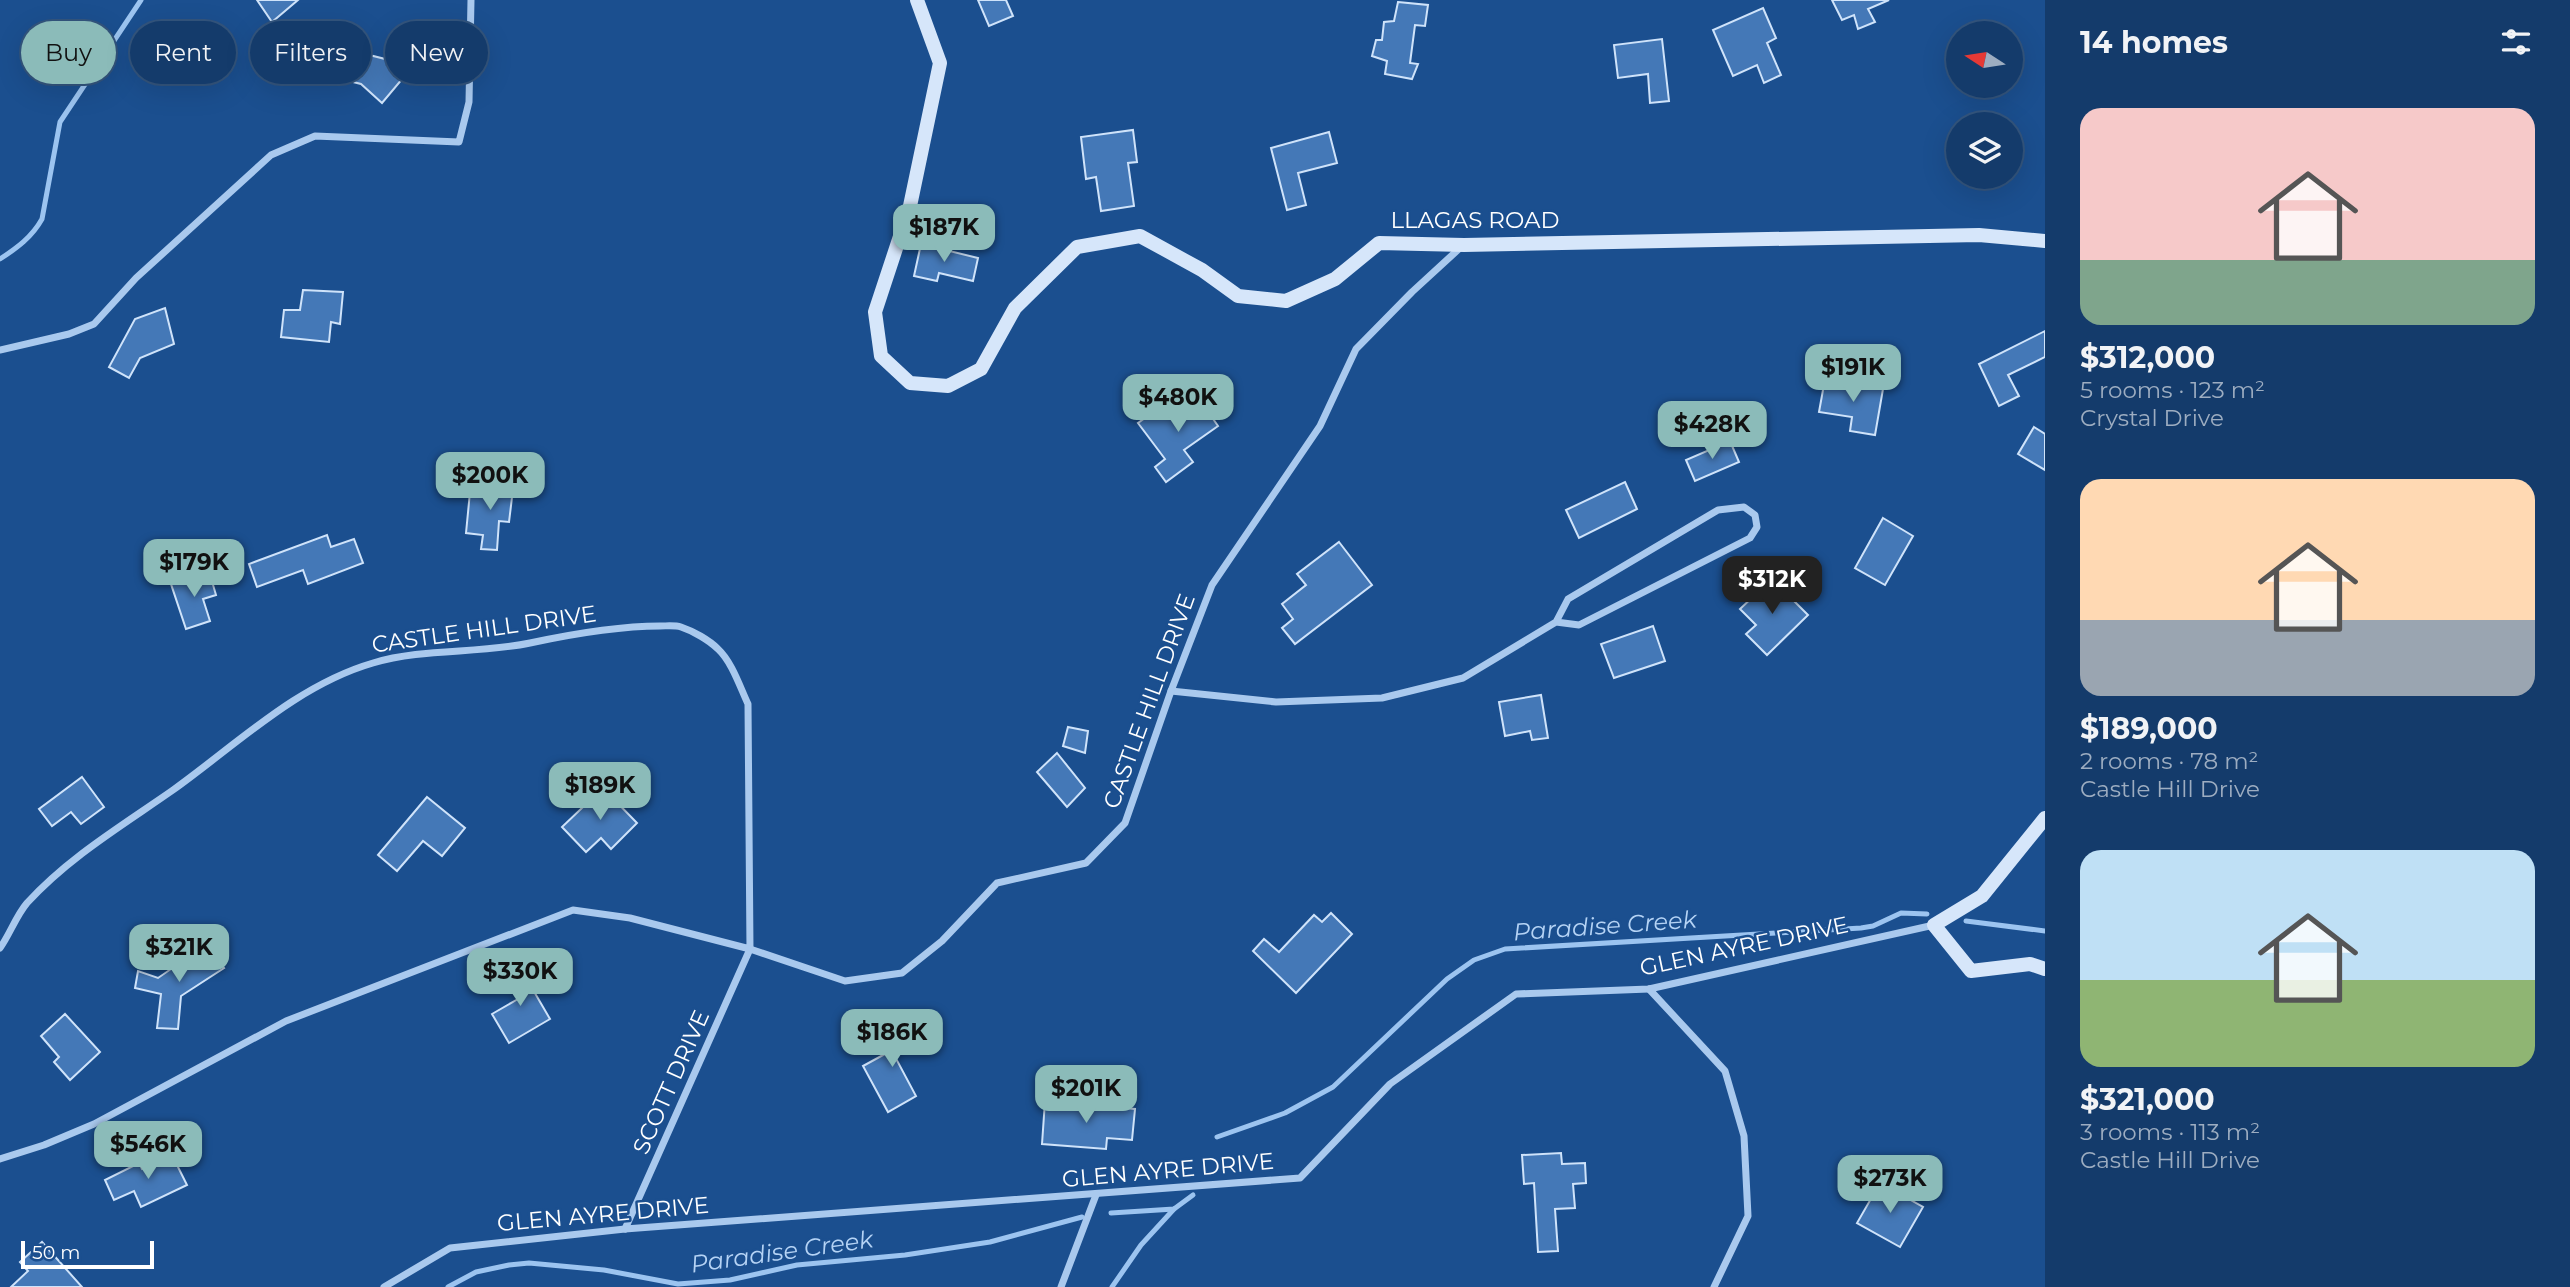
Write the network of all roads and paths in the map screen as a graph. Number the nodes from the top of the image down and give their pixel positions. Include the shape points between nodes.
1 (471, 0) edge
2 (918, 0) edge
3 (2045, 241) edge
4 (1464, 245) junction
5 (0, 350) edge
6 (1556, 622) junction
7 (1171, 691) junction
8 (2045, 818) edge
9 (1934, 925) junction
10 (0, 948) edge
11 (750, 949) junction
12 (2045, 969) edge
13 (1648, 989) junction
14 (0, 1159) edge
15 (1096, 1195) junction
16 (625, 1230) junction
17 (384, 1287) edge
18 (1061, 1287) edge
19 (1714, 1287) edge

1 - 5 street via 469,102 459,142 315,136 271,155 145,270 94,324
2 - 4 street, LLAGAS ROAD via 940,63 910,206 875,312 881,356 910,383 948,386 981,369 1015,309 1077,247 1140,236 1238,296 1286,301 1335,279 1379,243
3 - 4 street, LLAGAS ROAD via 1979,235
4 - 7 street, CASTLE HILL DRIVE via 1356,349 1320,426 1212,584
6 - 6 street via 1579,625 1749,538 1757,527 1755,515 1744,507 1718,510 1569,599
6 - 7 street via 1463,678 1382,698 1276,702
7 - 11 street, CASTLE HILL DRIVE via 1125,823 1086,863 997,883 942,941 902,973 845,981
8 - 9 street via 1982,896
9 - 12 street via 1971,971 2030,964
9 - 13 street, GLEN AYRE DRIVE
10 - 11 street, CASTLE HILL DRIVE via 25,906 54,876 293,701 332,680 372,663 410,655 503,649 648,626 681,627 719,649 748,704
11 - 14 street, CASTLE HILL DRIVE via 630,918 573,910 286,1021 93,1124
11 - 16 street, SCOTT DRIVE
13 - 15 street, GLEN AYRE DRIVE via 1516,994 1390,1084 1300,1178
13 - 19 street via 1725,1071 1744,1136 1748,1216
15 - 16 street, GLEN AYRE DRIVE
15 - 18 street
16 - 17 street, GLEN AYRE DRIVE via 450,1248

